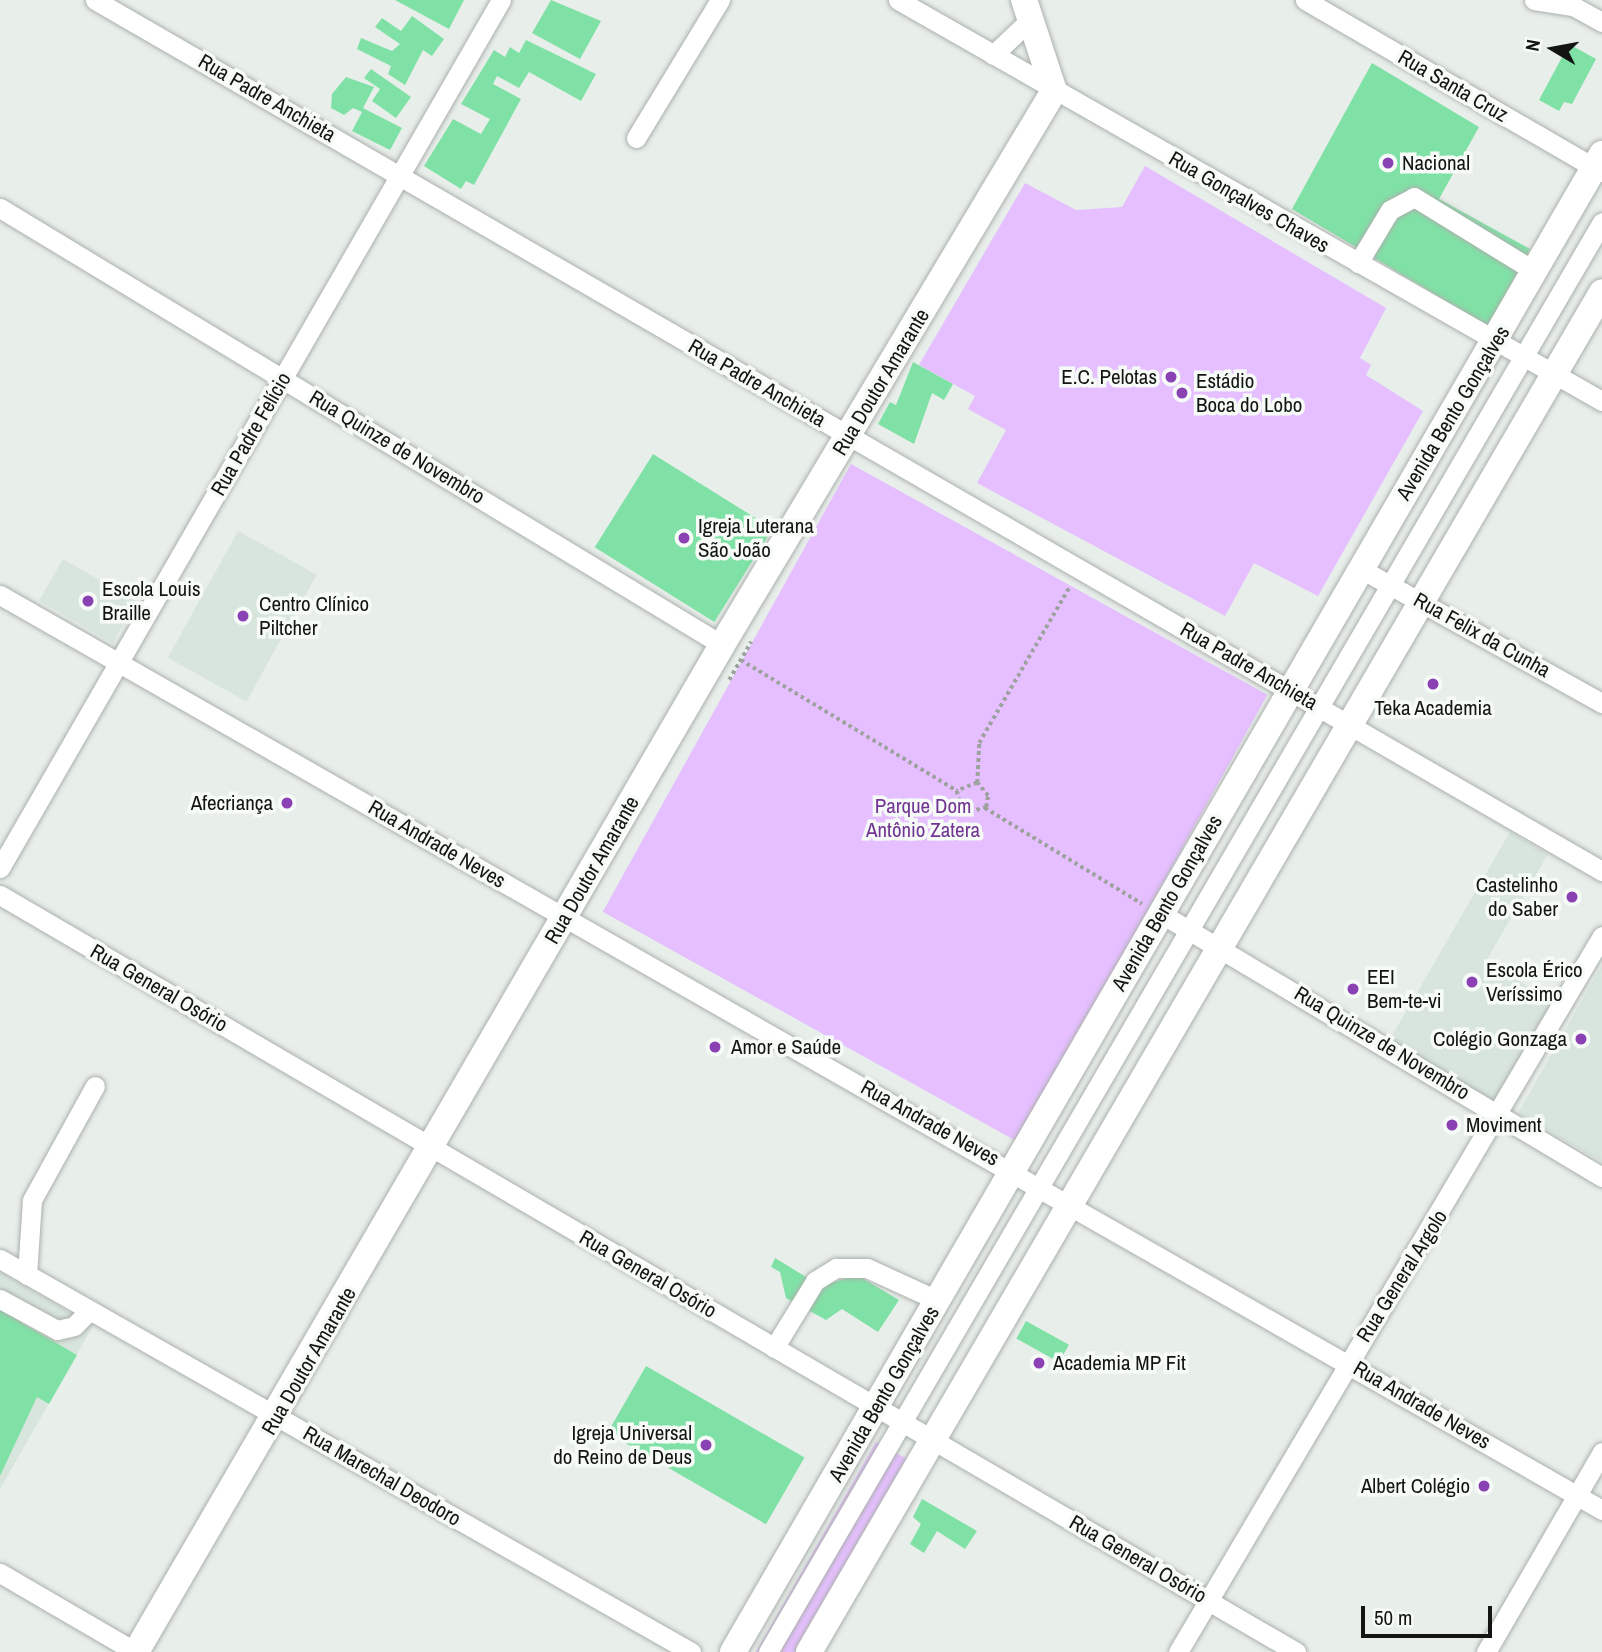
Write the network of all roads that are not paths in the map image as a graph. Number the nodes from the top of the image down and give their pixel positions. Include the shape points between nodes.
1 (95, 0) edge
2 (501, 0) edge
3 (720, 0) edge
4 (898, 0) edge
5 (1305, 0) edge
6 (1534, 0) edge
7 (1028, 9) edge
8 (1602, 22) edge
9 (993, 55) junction
10 (1054, 91) junction
11 (636, 138) dead end
12 (1599, 164) edge
13 (402, 175) junction
14 (0, 208) edge
15 (1602, 222) edge
16 (1358, 263) junction
17 (1536, 272) junction
18 (1602, 292) edge
19 (1497, 341) junction
20 (1525, 357) junction
21 (1554, 373) junction
22 (284, 378) junction
23 (1602, 401) edge
24 (849, 437) junction
25 (1362, 569) junction
26 (1390, 584) junction
27 (0, 595) edge
28 (1423, 601) junction
29 (731, 652) junction
30 (119, 662) junction
31 (1291, 690) junction
32 (1602, 703) edge
33 (1319, 707) junction
34 (1350, 724) junction
35 (0, 868) edge
36 (1602, 871) edge
37 (0, 895) edge
38 (1153, 910) junction
39 (564, 916) junction
40 (1191, 929) junction
41 (1602, 936) edge
42 (1220, 947) junction
43 (95, 1086) dead end
44 (1501, 1114) junction
45 (434, 1149) junction
46 (1015, 1170) junction
47 (1602, 1177) edge
48 (1041, 1185) junction
49 (1070, 1204) junction
50 (0, 1259) edge
51 (27, 1275) junction
52 (0, 1299) edge
53 (939, 1301) junction
54 (88, 1312) junction
55 (774, 1348) junction
56 (1349, 1362) junction
57 (876, 1408) junction
58 (277, 1416) junction
59 (900, 1423) junction
60 (933, 1441) junction
61 (1602, 1452) edge
62 (1576, 1496) junction
63 (1602, 1510) edge
64 (0, 1573) edge
65 (1208, 1600) junction
66 (136, 1652) edge
67 (691, 1652) edge
68 (733, 1652) edge
69 (768, 1652) edge
70 (809, 1652) edge
71 (1178, 1652) edge
72 (1297, 1652) edge
73 (1486, 1652) edge

1 - 13 street, Rua Padre Anchieta
2 - 13 street, Rua Padre Felício
3 - 11 street
4 - 9 street, Rua Gonçalves Chaves
5 - 12 street, Rua Santa Cruz
6 - 8 street via 1573,6
7 - 9 street
7 - 10 main road
9 - 10 street, Rua Gonçalves Chaves
10 - 16 street, Rua Gonçalves Chaves
10 - 24 main road, Rua Doutor Amarante
12 - 17 main road, Avenida Bento Gonçalves
13 - 22 street, Rua Padre Felício
13 - 24 street, Rua Padre Anchieta
14 - 22 street, Rua Quinze de Novembro
15 - 20 street
16 - 17 street via 1390,210 1414,197
16 - 19 street, Rua Gonçalves Chaves
17 - 19 main road, Avenida Bento Gonçalves
18 - 21 main road
19 - 20 street, Rua Gonçalves Chaves
19 - 25 main road, Avenida Bento Gonçalves
20 - 21 street, Rua Gonçalves Chaves
20 - 26 street
21 - 23 street, Rua Gonçalves Chaves
21 - 28 main road
22 - 29 street, Rua Quinze de Novembro
22 - 30 street, Rua Padre Felício
24 - 29 main road, Rua Doutor Amarante
24 - 31 street, Rua Padre Anchieta
25 - 26 street, Rua Felix da Cunha
25 - 31 main road, Avenida Bento Gonçalves
26 - 28 street, Rua Felix da Cunha
26 - 33 street
27 - 30 street, Rua Andrade Neves
28 - 32 street, Rua Felix da Cunha
28 - 34 main road
29 - 39 main road, Rua Doutor Amarante
30 - 35 street, Rua Padre Felício
30 - 39 street, Rua Andrade Neves
31 - 33 street, Rua Padre Anchieta
31 - 38 main road, Avenida Bento Gonçalves
33 - 34 street, Rua Padre Anchieta
33 - 40 street
34 - 36 street, Rua Padre Anchieta
34 - 42 main road
37 - 45 street, Rua General Osório
38 - 40 street, Rua Quinze de Novembro
38 - 46 main road, Avenida Bento Gonçalves
39 - 45 main road, Rua Doutor Amarante
39 - 46 street, Rua Andrade Neves
40 - 42 street, Rua Quinze de Novembro
40 - 48 street
41 - 44 street, Rua General Argolo
42 - 44 street, Rua Quinze de Novembro
42 - 49 main road
43 - 51 street via 32,1200
44 - 47 street, Rua Quinze de Novembro
44 - 56 street, Rua General Argolo
45 - 55 street, Rua General Osório
45 - 58 main road, Rua Doutor Amarante
46 - 48 street, Rua Andrade Neves
46 - 53 main road, Avenida Bento Gonçalves
48 - 49 street, Rua Andrade Neves
48 - 59 street
49 - 56 street, Rua Andrade Neves
49 - 60 main road
50 - 51 street, Rua Marechal Deodoro
51 - 54 street, Rua Marechal Deodoro
52 - 54 street via 57,1330 74,1326
53 - 55 street via 867,1268 836,1268 815,1281
53 - 57 main road, Avenida Bento Gonçalves
54 - 58 street, Rua Marechal Deodoro
55 - 57 street, Rua General Osório
56 - 62 street, Rua Andrade Neves
56 - 65 street, Rua General Argolo
57 - 59 street, Rua General Osório
57 - 68 main road, Avenida Bento Gonçalves
58 - 66 main road, Rua Doutor Amarante
58 - 67 street, Rua Marechal Deodoro
59 - 60 street, Rua General Osório
59 - 69 street
60 - 65 street, Rua General Osório
60 - 70 main road
61 - 62 street
62 - 63 street, Rua Andrade Neves
62 - 73 street
64 - 66 street
65 - 71 street, Rua General Argolo
65 - 72 street, Rua General Osório

